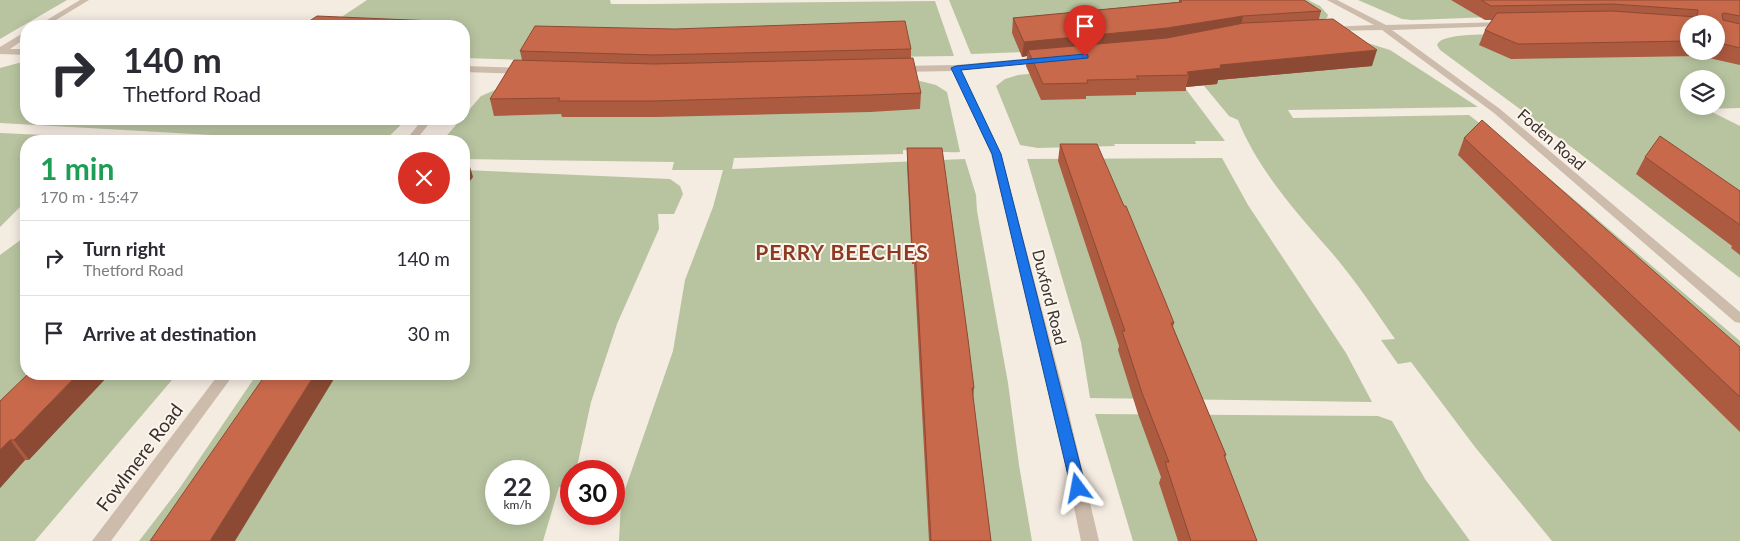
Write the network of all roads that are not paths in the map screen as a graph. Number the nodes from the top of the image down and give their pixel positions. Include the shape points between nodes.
1 (85, 0) edge
2 (1331, 0) edge
3 (51, 20) edge
4 (1518, 23) edge
5 (1382, 26) junction
6 (1316, 29) edge
7 (20, 39) edge
8 (0, 51) edge
9 (20, 52) edge
10 (1057, 58) edge
11 (956, 68) junction
12 (470, 70) edge
13 (886, 70) edge
14 (537, 71) edge
15 (423, 125) edge
16 (415, 135) edge
17 (1740, 319) edge
18 (222, 380) edge
19 (101, 541) edge
20 (1090, 541) edge

1 - 3 street
2 - 5 street, Foden Road
4 - 5 street
5 - 6 street
5 - 17 street, Foden Road via 1497,111
7 - 8 street
8 - 9 street
10 - 11 street
11 - 13 street
11 - 20 street, Duxford Road via 996,154 1059,401
12 - 14 street
15 - 16 street
18 - 19 street, Fowlmere Road

